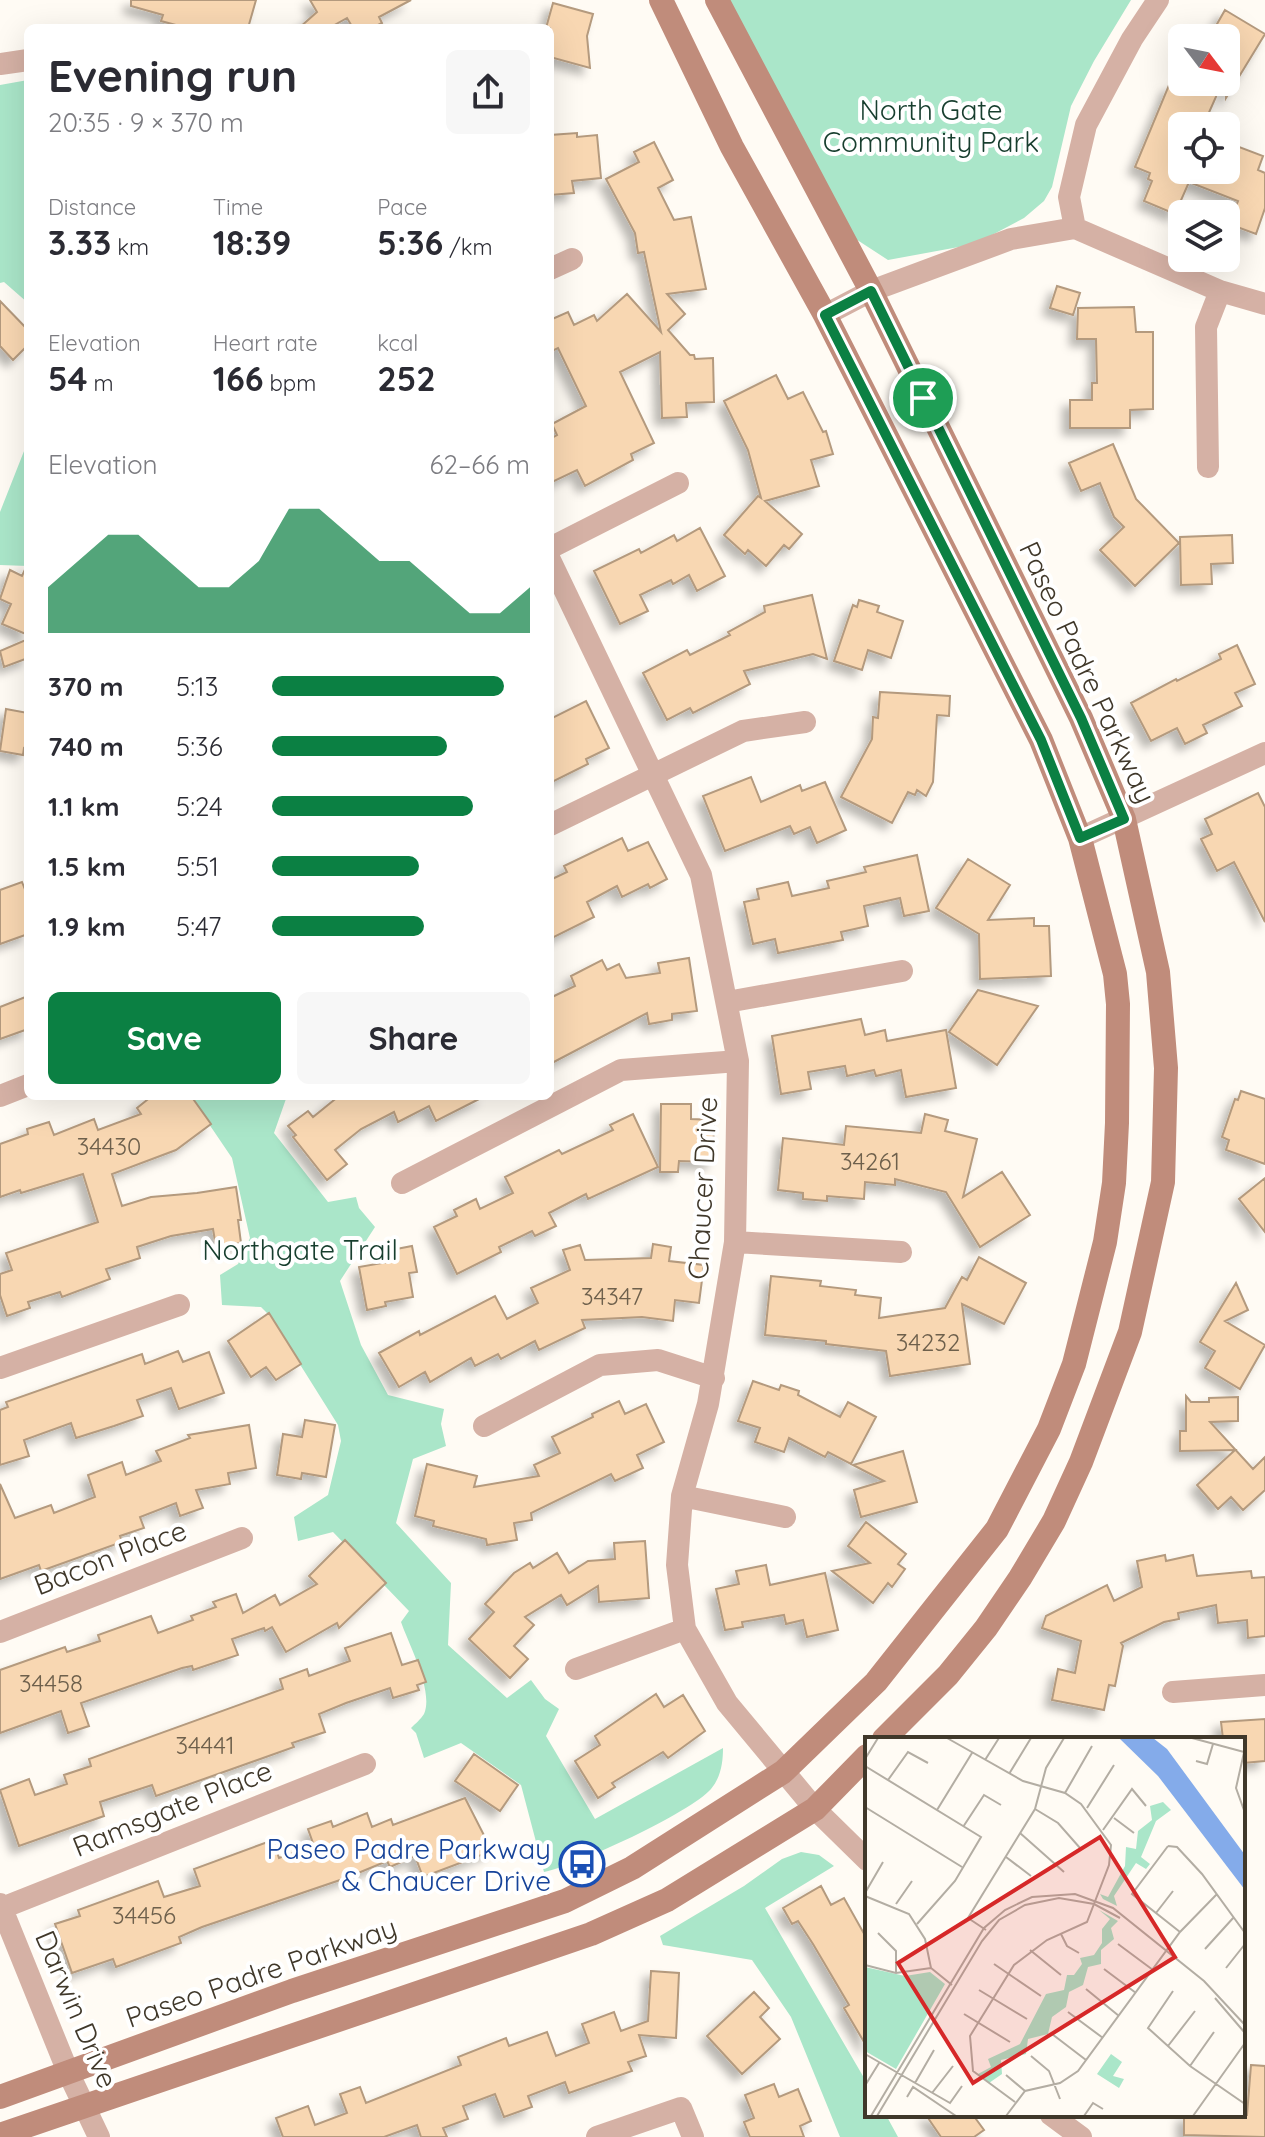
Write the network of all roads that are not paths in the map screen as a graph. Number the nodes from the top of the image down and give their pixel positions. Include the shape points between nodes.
1 (661, 0) edge
2 (717, 0) edge
3 (1158, 0) edge
4 (24, 61) edge
5 (0, 64) edge
6 (1075, 228) junction
7 (572, 259) dead end
8 (554, 267) edge
9 (871, 291) junction
10 (1220, 291) junction
11 (1265, 304) edge
12 (825, 315) junction
13 (1208, 467) dead end
14 (678, 483) dead end
15 (554, 546) edge
16 (554, 568) edge
17 (805, 722) dead end
18 (1265, 753) edge
19 (653, 776) junction
20 (1124, 819) junction
21 (554, 823) edge
22 (1080, 838) junction
23 (902, 971) dead end
24 (727, 1002) junction
25 (738, 1061) junction
26 (24, 1087) edge
27 (0, 1096) edge
28 (402, 1183) dead end
29 (735, 1242) junction
30 (901, 1252) dead end
31 (179, 1305) dead end
32 (0, 1368) edge
33 (714, 1378) junction
34 (484, 1426) dead end
35 (682, 1496) junction
36 (785, 1517) dead end
37 (242, 1538) dead end
38 (685, 1629) junction
39 (0, 1632) edge
40 (576, 1669) dead end
41 (1265, 1685) edge
42 (1173, 1692) dead end
43 (886, 1737) edge
44 (865, 1758) edge
45 (365, 1764) dead end
46 (783, 1772) junction
47 (815, 1809) junction
48 (865, 1858) edge
49 (1, 1906) edge
50 (68, 2072) junction
51 (0, 2097) edge
52 (85, 2105) junction
53 (1054, 2117) edge
54 (0, 2135) edge
55 (99, 2137) edge
56 (597, 2137) edge
57 (693, 2137) edge
58 (1081, 2137) edge

1 - 12 main road, Paseo Padre Parkway via 732,147
2 - 9 main road, Paseo Padre Parkway
3 - 6 street via 1086,125 1069,197
4 - 5 street
6 - 9 street via 1011,239
6 - 10 street
7 - 8 street
9 - 12 street
9 - 20 main road, Paseo Padre Parkway via 1081,718
10 - 11 street
10 - 13 street via 1206,327
12 - 22 main road, Paseo Padre Parkway via 1041,740
14 - 15 street
16 - 19 street, Chaucer Drive
17 - 19 street via 743,731
18 - 20 street
19 - 21 street
19 - 24 street, Chaucer Drive via 701,875
20 - 22 street
20 - 43 main road, Paseo Padre Parkway via 1158,972 1166,1068 1163,1182 1130,1332 1081,1462 1027,1567 948,1675
22 - 46 main road, Paseo Padre Parkway via 1115,974 1117,1093 1114,1183 1105,1242 1074,1364 1049,1429 997,1529 876,1682
23 - 24 street
24 - 25 street, Chaucer Drive
25 - 28 street via 621,1070
25 - 29 street, Chaucer Drive
26 - 27 street
29 - 30 street
29 - 33 street, Chaucer Drive
31 - 32 street
33 - 34 street via 658,1360 600,1365
33 - 35 street, Chaucer Drive
35 - 36 street
35 - 38 street, Chaucer Drive via 677,1565
37 - 39 street, Bacon Place
38 - 40 street
38 - 46 street, Chaucer Drive via 727,1703
41 - 42 street
44 - 47 main road
45 - 49 street, Ramsgate Place
46 - 47 street, Chaucer Drive
46 - 50 main road, Paseo Padre Parkway via 632,1868 565,1901
47 - 48 street, Chaucer Drive
47 - 52 main road via 667,1900 591,1934
49 - 50 street, Darwin Drive
50 - 51 main road, Paseo Padre Parkway
50 - 52 street, Darwin Drive
52 - 54 main road
52 - 55 street, Darwin Drive
53 - 58 street
56 - 57 street via 681,2108

